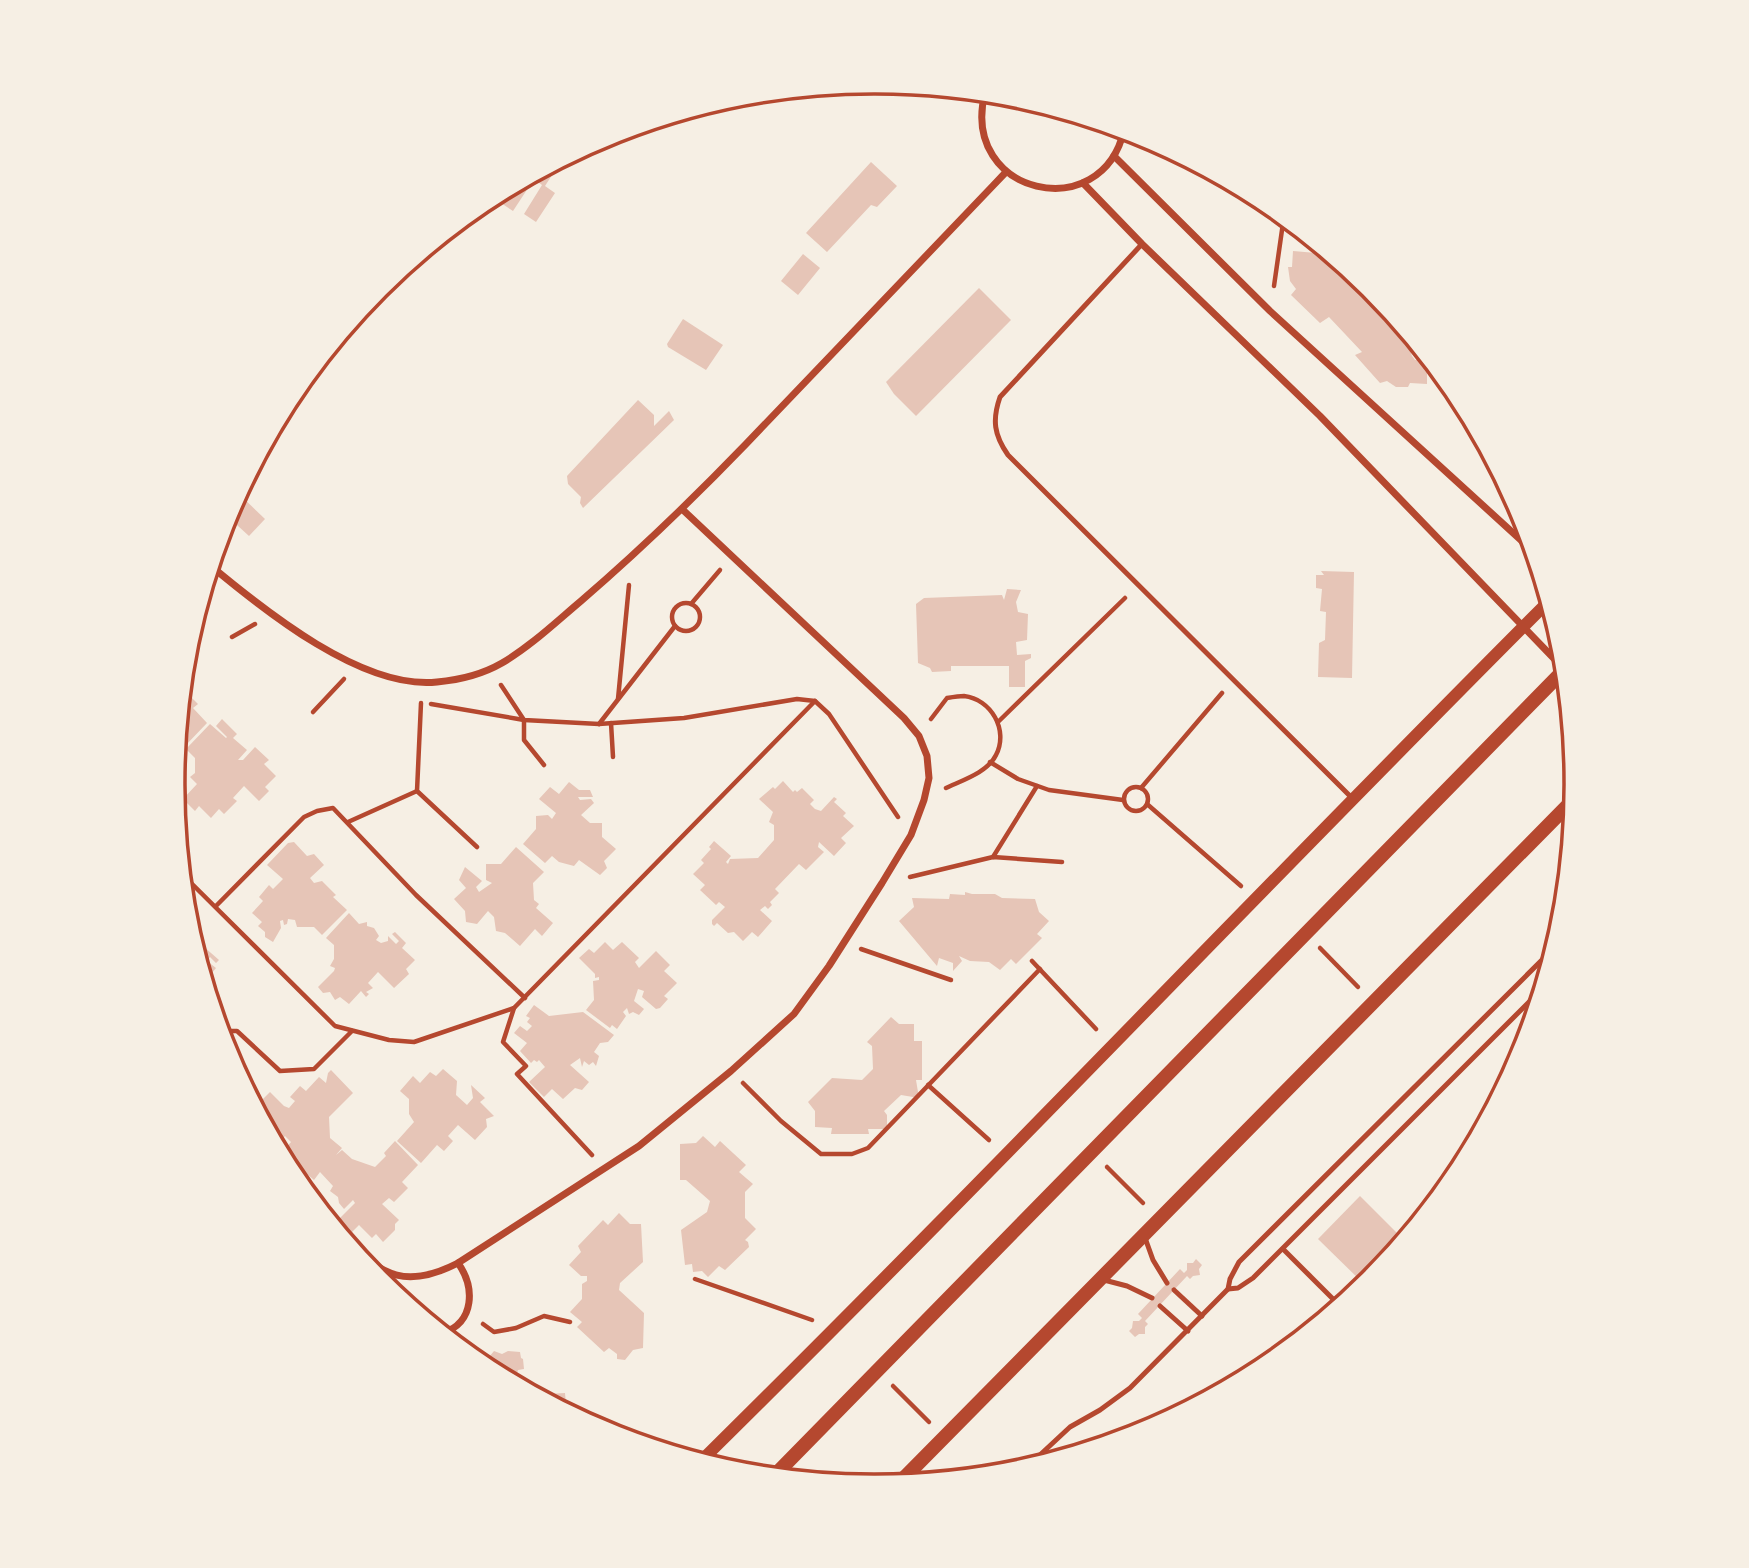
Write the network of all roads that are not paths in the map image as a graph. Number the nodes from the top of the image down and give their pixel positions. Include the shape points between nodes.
1 (983, 103) edge
2 (1120, 140) edge
3 (1114, 156) junction
4 (1006, 172) junction
5 (1083, 183) junction
6 (1142, 244) junction
7 (683, 510) junction
8 (1518, 538) edge
9 (219, 572) edge
10 (1542, 608) edge
11 (1524, 626) junction
12 (1552, 655) edge
13 (1556, 679) edge
14 (1352, 798) junction
15 (1563, 810) edge
16 (1540, 965) edge
17 (1528, 1003) edge
18 (1144, 1235) junction
19 (1283, 1248) junction
20 (458, 1263) junction
21 (390, 1274) edge
22 (1100, 1280) junction
23 (1167, 1283) dead end
24 (1228, 1289) junction
25 (1174, 1290) dead end
26 (1152, 1298) dead end
27 (1333, 1299) edge
28 (1160, 1306) dead end
29 (1202, 1316) junction
30 (451, 1328) edge
31 (1188, 1331) junction
32 (1042, 1452) edge
33 (709, 1453) edge
34 (782, 1468) edge
35 (910, 1472) edge

1 - 4 street via 982,134 991,155
2 - 3 street
3 - 5 street
3 - 8 street via 1270,311
4 - 5 street via 1051,189
4 - 7 street
5 - 6 street
6 - 11 street via 1320,416
6 - 14 lane via 1000,397 994,427 999,443
7 - 9 street via 526,647 474,675 436,682 390,677 336,654 271,614
7 - 20 street via 919,736 929,779 924,800 911,835 882,883 794,1014 639,1146
10 - 11 street
11 - 12 street
11 - 14 street
13 - 34 main road
14 - 33 street
15 - 18 main road
16 - 24 lane via 1239,1262
17 - 19 lane
18 - 22 main road
18 - 23 lane
19 - 24 lane via 1246,1284
19 - 27 lane
20 - 21 street via 437,1274 414,1278
20 - 30 street via 466,1274 470,1299 466,1312
22 - 26 lane
22 - 35 main road
24 - 29 lane
25 - 29 lane
28 - 31 lane
29 - 31 lane
31 - 32 lane via 1130,1388 1064,1432

